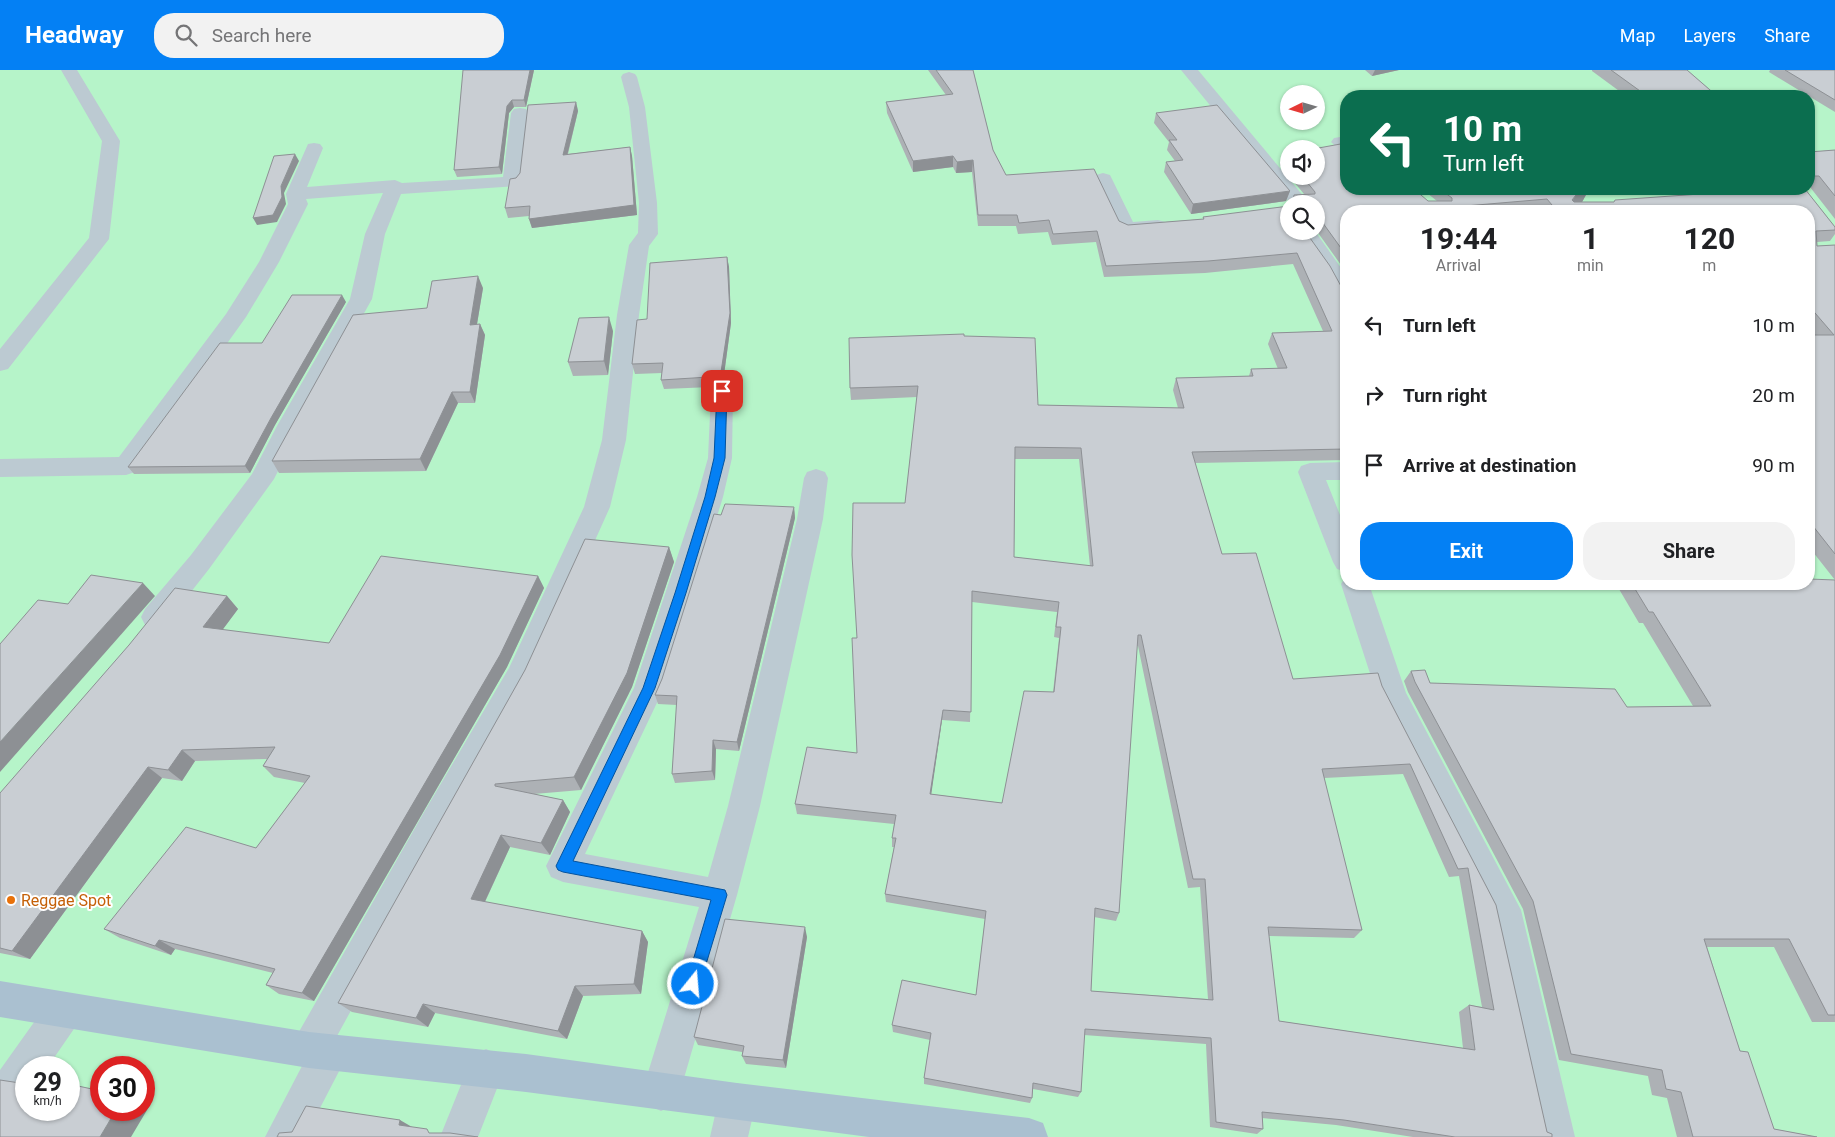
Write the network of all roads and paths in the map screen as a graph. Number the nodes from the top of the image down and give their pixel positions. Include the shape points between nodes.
1 (70, 70) edge
2 (1189, 70) edge
3 (629, 77) dead end
4 (520, 113) dead end
5 (314, 148) dead end
6 (1103, 179) dead end
7 (394, 189) junction
8 (295, 194) junction
9 (1293, 195) edge
10 (1180, 224) edge
11 (1311, 240) edge
12 (1340, 282) edge
13 (0, 364) edge
14 (722, 391) dead end
15 (0, 468) edge
16 (1340, 471) edge
17 (816, 478) dead end
18 (1340, 547) edge
19 (1357, 590) edge
20 (141, 634) edge
21 (720, 895) junction
22 (0, 999) edge
23 (65, 1010) junction
24 (320, 1051) junction
25 (486, 1068) junction
26 (661, 1092) junction
27 (0, 1102) edge
28 (733, 1119) edge
29 (284, 1137) edge
30 (459, 1137) edge
31 (1029, 1137) edge
32 (1556, 1137) edge

1 - 13 street via 111,142 99,239
2 - 9 street
3 - 24 street via 637,107 648,203 648,234 639,245 614,440 597,507 521,674 434,825
4 - 7 street via 512,182
5 - 8 street
6 - 10 street via 1126,228
7 - 8 street via 395,186
7 - 20 street via 375,234 360,299 262,479
8 - 15 street via 298,204 269,262 235,317 126,466
11 - 12 street
14 - 21 street via 720,458 649,688 563,866
16 - 18 street via 1310,472
17 - 21 street via 806,538
19 - 32 street via 1392,695 1504,910
21 - 26 street
22 - 23 main road
23 - 24 main road
23 - 27 street
24 - 25 main road
24 - 29 street
25 - 26 main road
25 - 30 street
26 - 28 main road
28 - 31 main road

